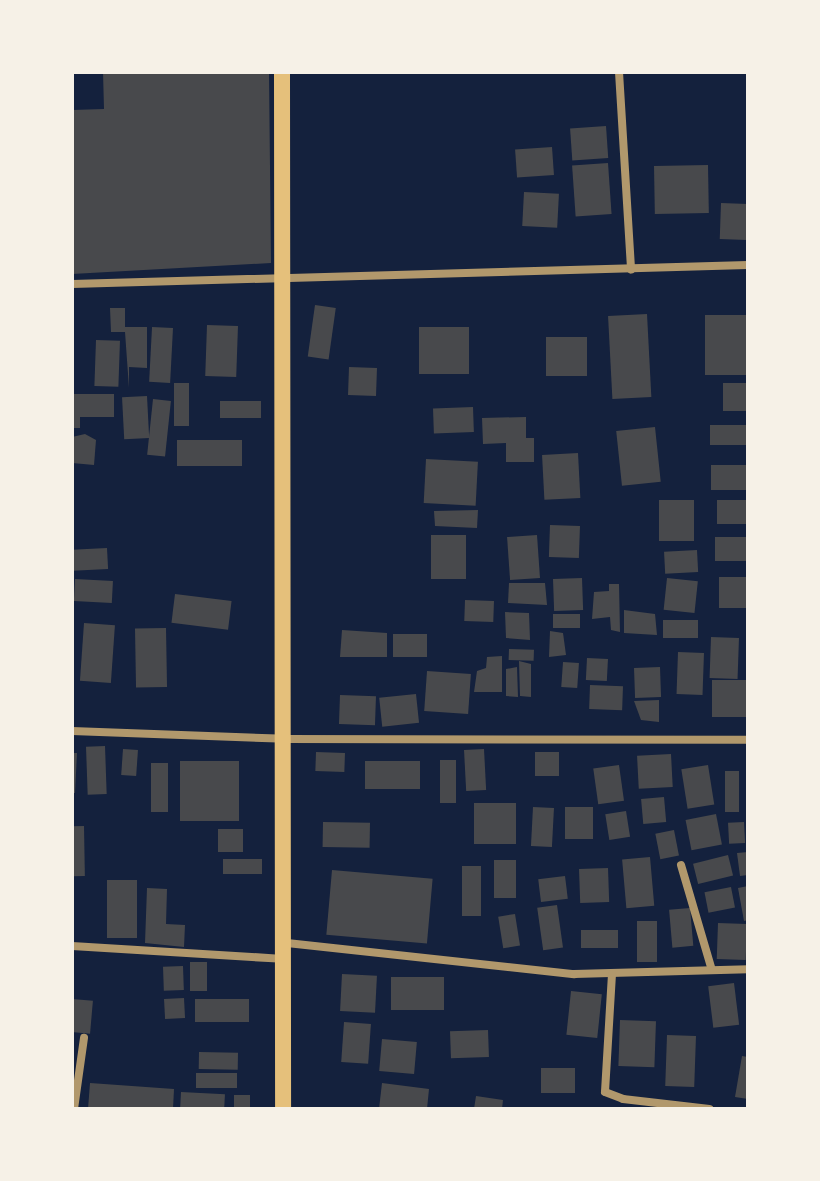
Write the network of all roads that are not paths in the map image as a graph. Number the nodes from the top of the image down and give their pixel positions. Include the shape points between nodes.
1 (282, 72) edge
2 (619, 72) edge
3 (748, 265) edge
4 (631, 270) junction
5 (281, 275) junction
6 (72, 284) edge
7 (72, 731) edge
8 (286, 739) junction
9 (748, 740) edge
10 (681, 865) dead end
11 (72, 946) edge
12 (286, 951) junction
13 (748, 969) edge
14 (712, 970) junction
15 (612, 974) junction
16 (84, 1038) dead end
17 (74, 1109) edge
18 (283, 1109) edge
19 (709, 1109) edge

1 - 5 main road
2 - 4 street
3 - 4 street
4 - 5 street
5 - 6 street
5 - 8 main road
7 - 8 street
8 - 9 street
8 - 12 main road
10 - 14 street
11 - 12 street
12 - 15 street
12 - 18 main road
13 - 14 street
14 - 15 street
15 - 19 street via 605,1092 623,1099
16 - 17 street

